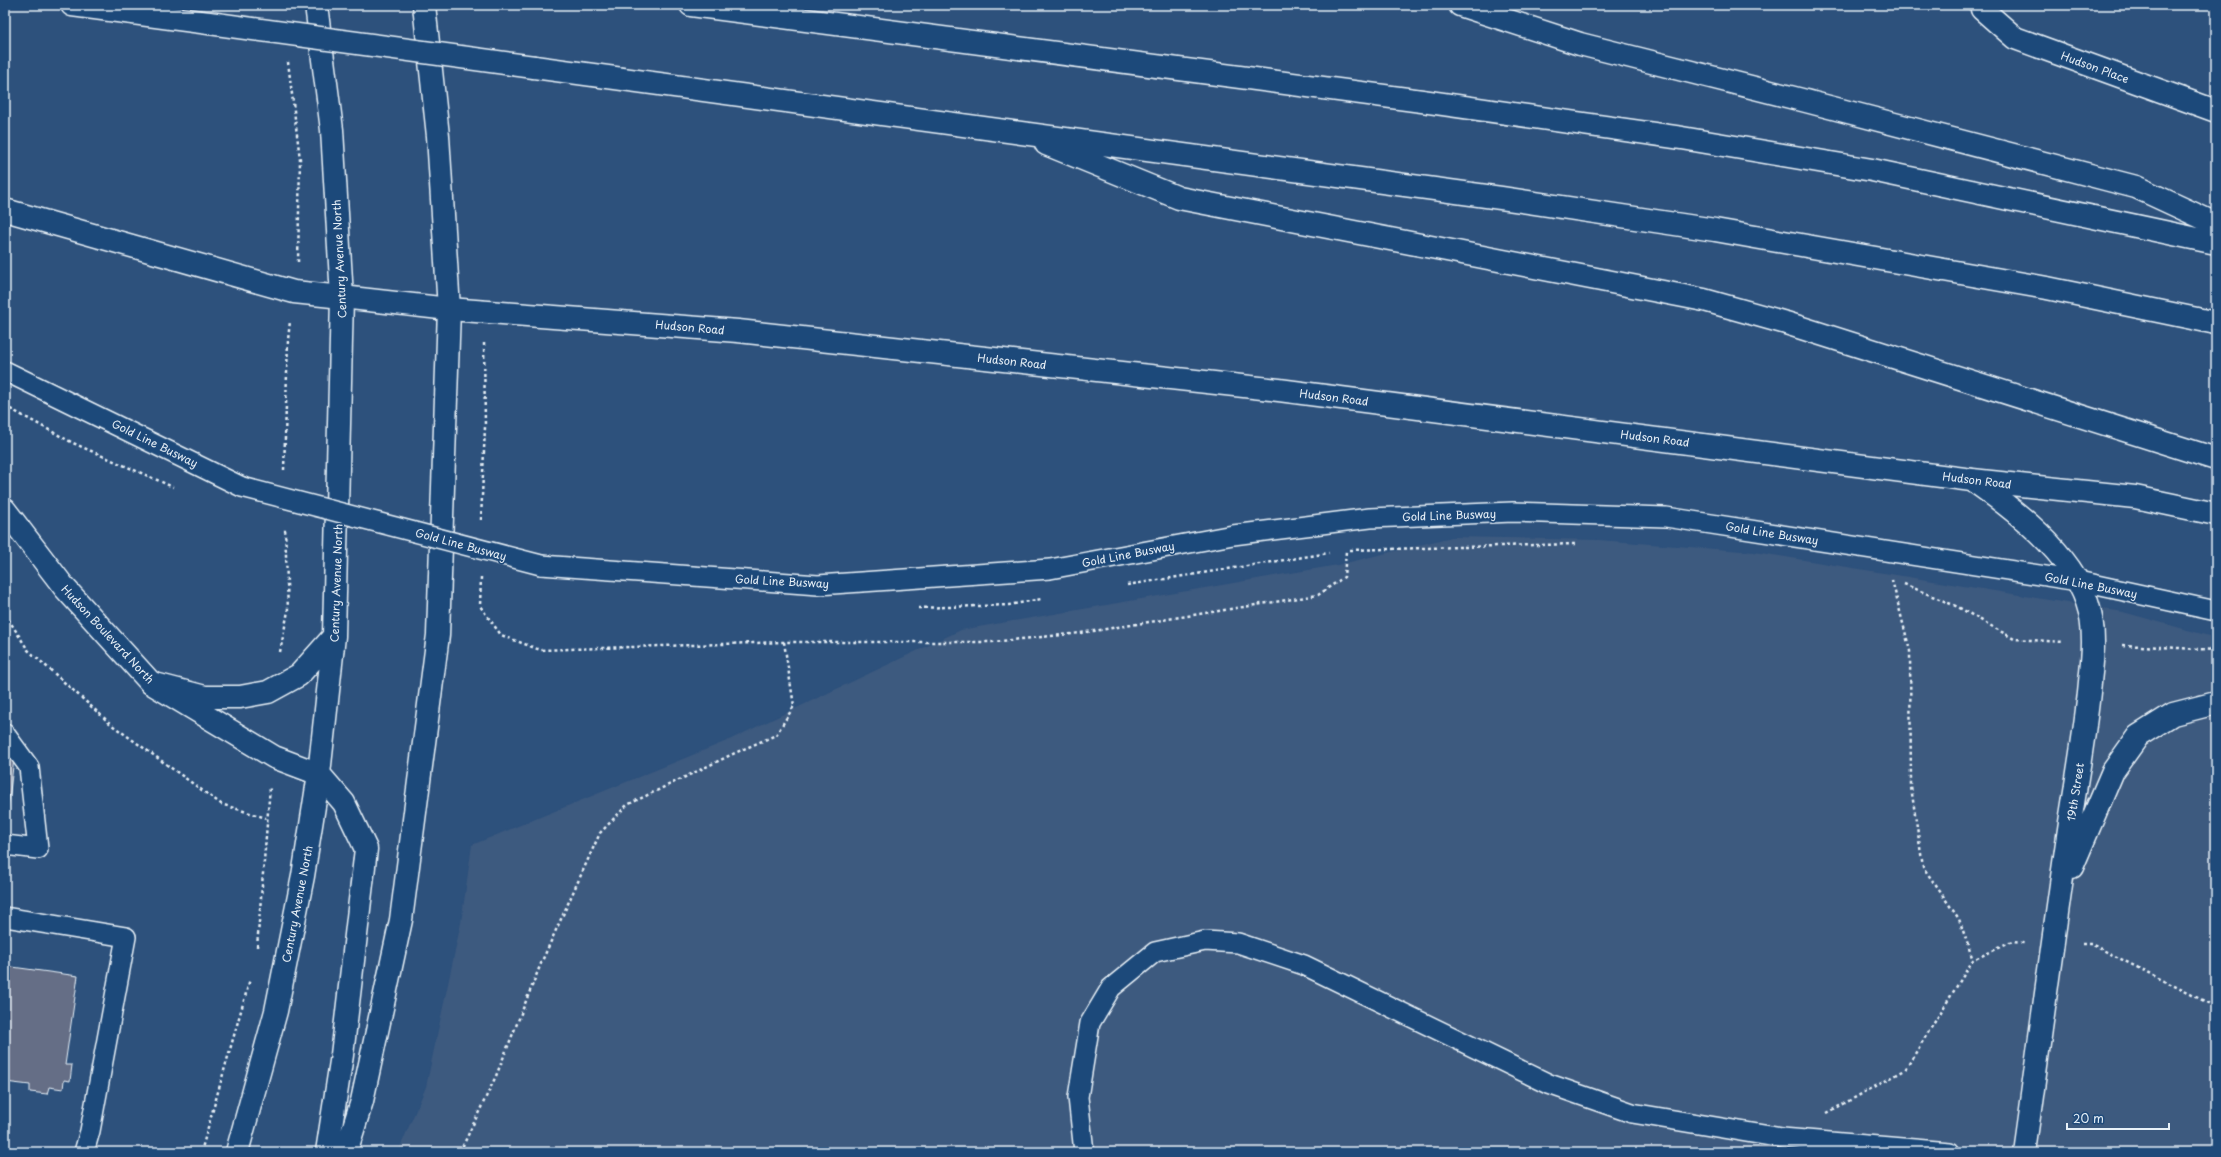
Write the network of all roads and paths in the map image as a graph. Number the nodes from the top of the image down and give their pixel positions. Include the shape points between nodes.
1 (72, 5) edge
2 (316, 5) edge
3 (424, 5) edge
4 (691, 5) edge
5 (1460, 5) edge
6 (1982, 7) edge
7 (287, 59) dead end
8 (2216, 111) edge
9 (1015, 132) junction
10 (5, 210) edge
11 (2216, 224) edge
12 (2216, 243) edge
13 (299, 252) dead end
14 (342, 297) junction
15 (449, 309) junction
16 (482, 311) junction
17 (2216, 323) edge
18 (5, 363) edge
19 (5, 371) edge
20 (62, 398) junction
21 (5, 406) edge
22 (2216, 459) edge
23 (1972, 480) junction
24 (178, 489) dead end
25 (5, 510) edge
26 (2216, 514) edge
27 (481, 522) dead end
28 (1583, 544) dead end
29 (1346, 551) junction
30 (1338, 552) dead end
31 (1331, 553) dead end
32 (481, 575) dead end
33 (2078, 581) junction
34 (1123, 586) dead end
35 (1047, 598) dead end
36 (916, 608) dead end
37 (2216, 611) edge
38 (5, 614) edge
39 (334, 636) junction
40 (784, 642) junction
41 (2094, 644) junction
42 (2216, 650) edge
43 (151, 683) junction
44 (2216, 703) edge
45 (5, 734) edge
46 (319, 774) junction
47 (5, 844) edge
48 (2059, 900) junction
49 (5, 917) edge
50 (2053, 943) junction
51 (257, 951) dead end
52 (1973, 960) junction
53 (252, 974) dead end
54 (2216, 1007) edge
55 (1823, 1116) dead end
56 (84, 1152) edge
57 (201, 1152) edge
58 (237, 1152) edge
59 (327, 1152) edge
60 (346, 1152) edge
61 (460, 1152) edge
62 (1084, 1152) edge
63 (1950, 1152) edge
64 (2024, 1152) edge

1 - 9 main road, bridge
2 - 14 main road, Century Avenue North via 332,130
3 - 15 main road via 438,136
4 - 12 main road via 1422,101 1682,138 1872,170
5 - 11 main road via 1580,44 2136,187
6 - 8 main road, Hudson Place via 2015,38
7 - 13 path via 300,159
9 - 17 main road via 1715,230 2046,288
9 - 22 main road via 1179,198 1704,300 1786,323
10 - 14 main road, Hudson Road via 294,292
14 - 15 main road, Hudson Road
14 - 39 main road, Century Avenue North
15 - 16 main road, Hudson Road
15 - 60 main road via 438,634 401,920 362,1101
16 - 23 main road, Hudson Road via 738,331 1231,385
16 - 27 path via 486,427
18 - 20 lane, Gold Line Busway
19 - 20 lane, Gold Line Busway
20 - 33 lane, Gold Line Busway, bridge via 242,487 540,565 818,585 1050,569 1233,535 1370,518 1513,512 1666,517
21 - 24 path via 73,443
23 - 26 main road, Hudson Road via 2135,497
23 - 33 main road, 19th Street via 2005,503 2042,535
25 - 43 main road, Hudson Boulevard North via 64,587
28 - 29 path
29 - 30 path
29 - 40 path via 1344,577 1318,595 1081,633 992,642
31 - 34 path
32 - 40 path via 480,606 501,635 540,650
33 - 37 lane, Gold Line Busway
33 - 41 main road, 19th Street via 2088,604
35 - 36 path via 1009,605
38 - 51 path via 28,650 112,725 221,804 266,818
39 - 43 main road via 299,675 268,692 240,697 205,697
39 - 46 main road, Century Avenue North
40 - 61 path via 794,706 776,736 627,804 600,833 542,961 496,1076
41 - 42 path
41 - 48 main road, 19th Street via 2087,716
41 - 52 path via 2014,639 1958,607 1891,578 1910,651 1911,787 1923,867 1959,919
43 - 46 main road, Hudson Boulevard North via 274,757
44 - 48 main road via 2173,714 2138,736 2113,771
45 - 47 lane via 29,767 38,848
46 - 58 main road, Century Avenue North via 303,876 276,1011
46 - 59 main road via 344,803 366,849 342,1055
48 - 50 main road, 19th Street
49 - 56 lane via 126,937
50 - 52 path via 2012,942
50 - 54 path via 2091,944
50 - 64 main road, 19th Street
52 - 55 path via 1904,1070
53 - 57 path
62 - 63 lane via 1078,1097 1090,1023 1111,988 1155,952 1205,941 1238,943 1304,965 1549,1084 1632,1113 1782,1138

